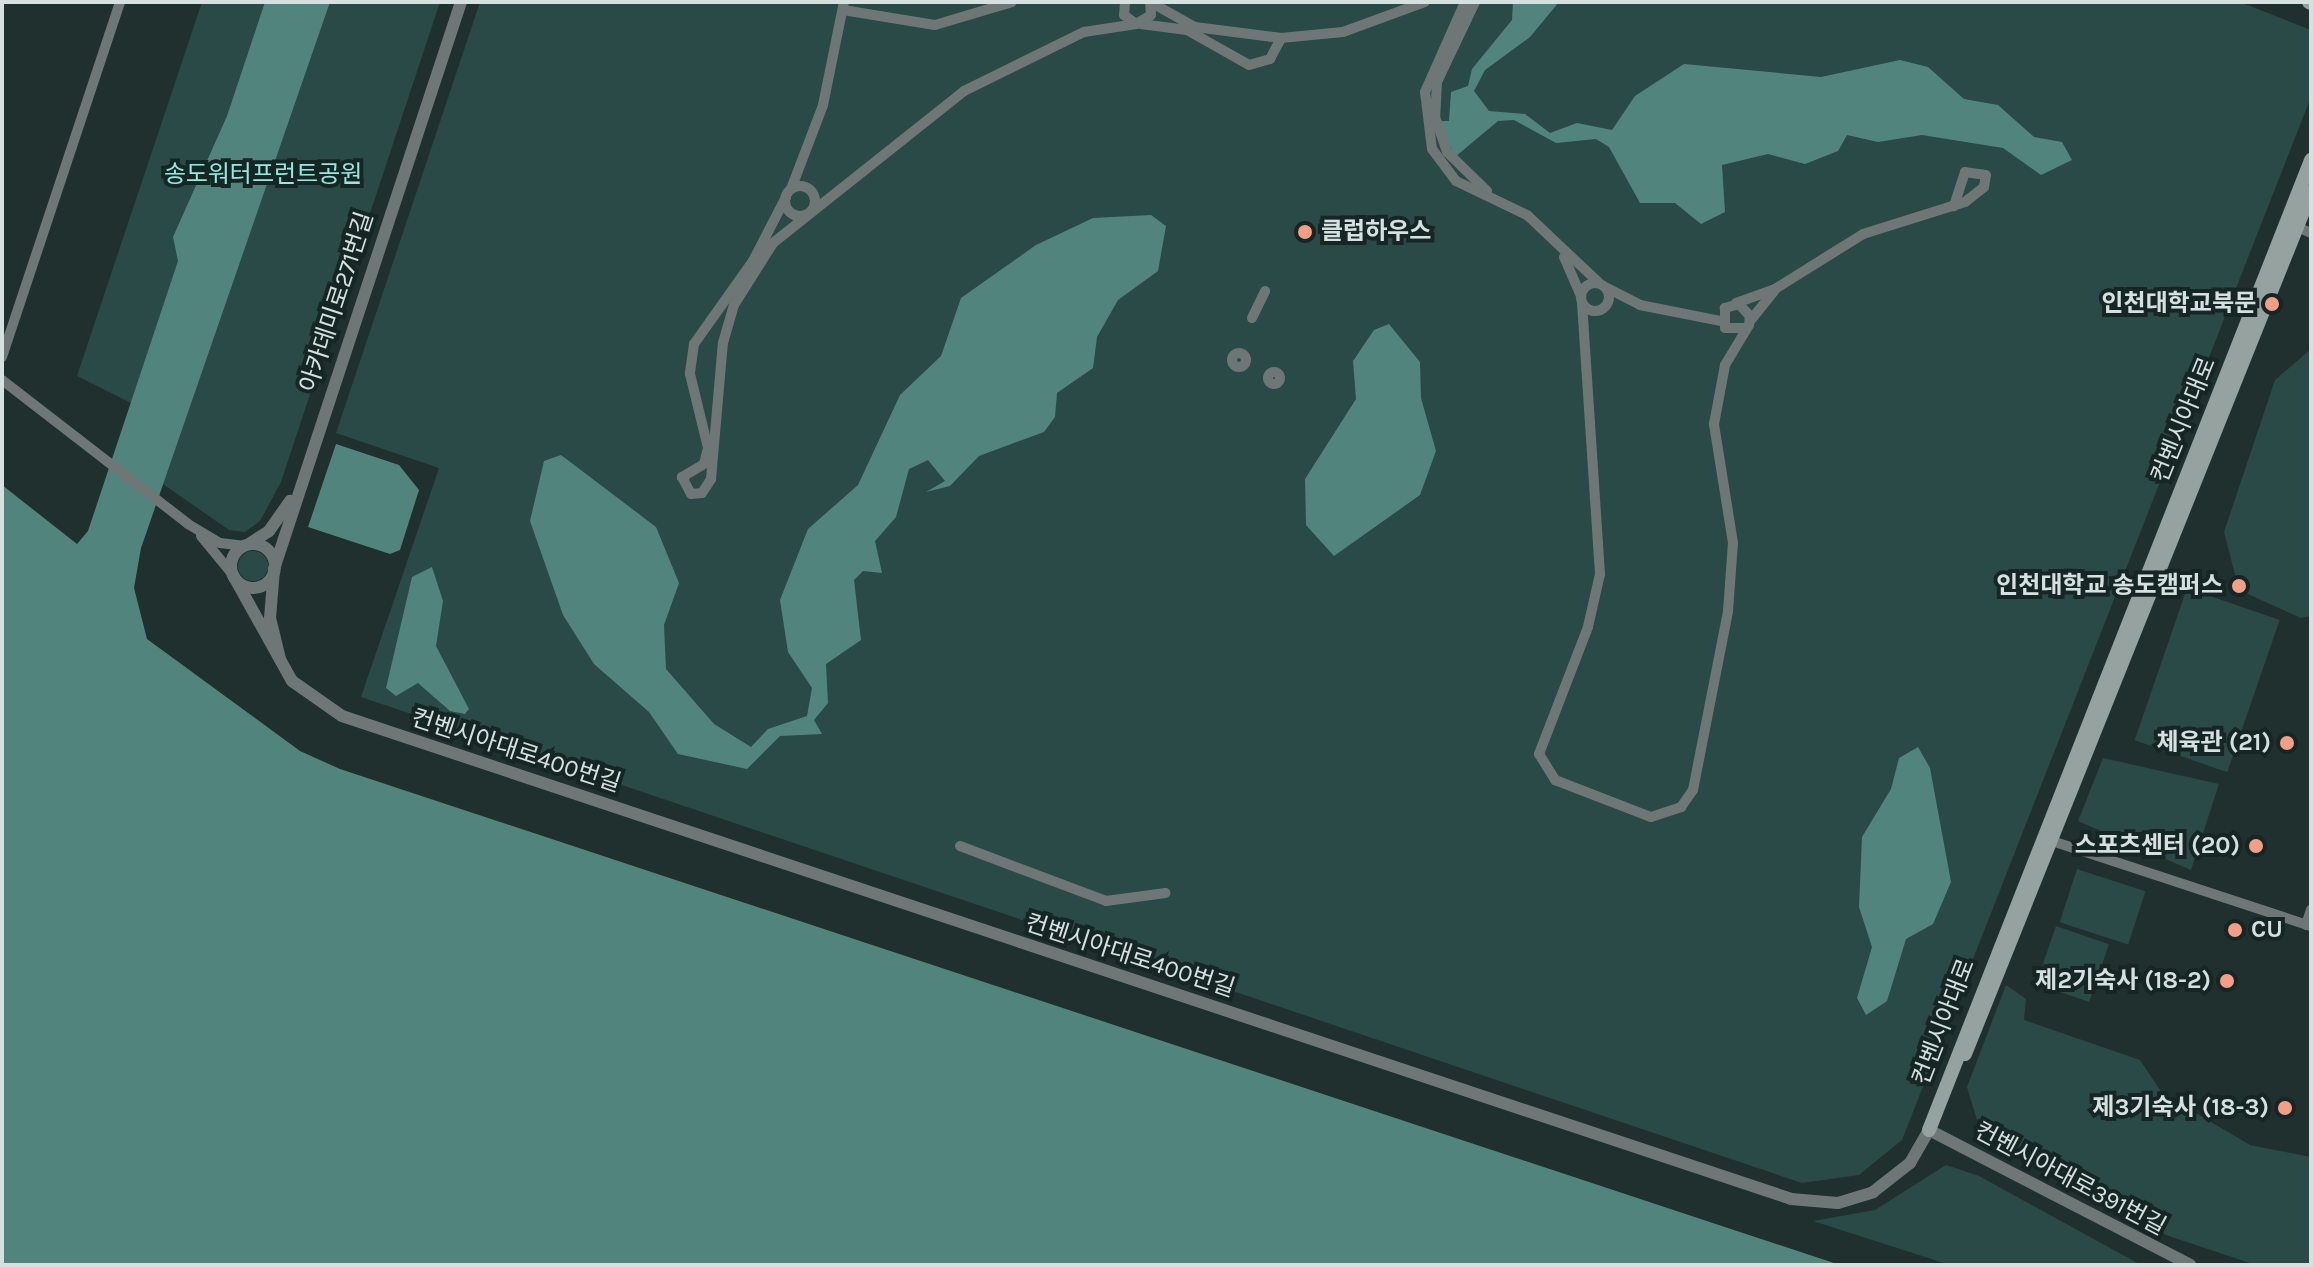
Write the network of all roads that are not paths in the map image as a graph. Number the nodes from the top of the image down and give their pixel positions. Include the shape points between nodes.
1 (120, 2) edge
2 (461, 2) edge
3 (1012, 2) edge
4 (1150, 2) edge
5 (1425, 2) edge
6 (1465, 2) edge
7 (1475, 2) edge
8 (844, 6) edge
9 (1124, 6) edge
10 (1138, 24) junction
11 (1112, 25) junction
12 (1281, 38) junction
13 (1432, 132) junction
14 (2311, 160) edge
15 (1455, 162) junction
16 (1443, 167) junction
17 (802, 182) junction
18 (2311, 192) edge
19 (789, 193) junction
20 (815, 196) junction
21 (829, 197) junction
22 (1500, 200) junction
23 (1954, 206) dead end
24 (809, 212) junction
25 (2304, 230) edge
26 (1559, 248) junction
27 (1603, 285) junction
28 (1775, 289) junction
29 (1265, 291) dead end
30 (1623, 298) junction
31 (1582, 299) junction
32 (1609, 302) junction
33 (1731, 305) junction
34 (1598, 311) junction
35 (1698, 312) junction
36 (1252, 318) dead end
37 (1748, 325) junction
38 (1587, 326) junction
39 (1724, 326) junction
40 (1733, 345) junction
41 (2, 357) edge
42 (2, 380) edge
43 (301, 480) junction
44 (188, 524) junction
45 (246, 545) junction
46 (274, 569) junction
47 (233, 575) junction
48 (284, 669) junction
49 (2052, 841) junction
50 (960, 846) dead end
51 (1165, 893) dead end
52 (2311, 910) edge
53 (2309, 926) edge
54 (1934, 1111) junction
55 (1929, 1130) junction
56 (2190, 1265) edge

1 - 41 street
2 - 43 street, 아카데미로271번길
3 - 8 street via 935,25
4 - 10 street via 1151,15
4 - 12 street via 1195,27
5 - 12 street via 1365,26
6 - 13 street via 1431,69
7 - 13 street via 1437,82
8 - 17 street
9 - 10 street
9 - 11 street
10 - 11 street
10 - 12 street via 1187,30 1249,65 1270,59
11 - 21 street via 964,91
13 - 15 street
13 - 16 street
14 - 54 main road, 컨벤시아대로
15 - 16 street
15 - 22 street
16 - 22 street via 1463,187
17 - 19 street
17 - 20 street
18 - 25 main road, 컨벤시아대로
19 - 24 street via 790,211
19 - 24 street via 753,261 694,344 692,387 708,448 704,464 682,477 691,494 702,493 711,479 723,343 734,305 766,251
20 - 21 street
20 - 24 street
21 - 24 street
22 - 26 street
23 - 28 street via 1863,234
25 - 49 main road, 컨벤시아대로
26 - 27 street
26 - 31 street
27 - 30 street
27 - 31 street
27 - 32 street
28 - 33 street
28 - 37 street
29 - 36 street
30 - 32 street
30 - 35 street
31 - 34 street
31 - 38 street
32 - 34 street
33 - 35 street
33 - 37 street via 1748,310
33 - 39 street
34 - 38 street
35 - 39 street
37 - 39 street
37 - 40 street
38 - 40 street via 1600,574 1591,619 1539,754 1563,784 1651,817 1681,807 1693,790 1728,611 1733,543 1714,424
39 - 40 street
42 - 44 street
43 - 45 street via 274,526
43 - 46 street
44 - 45 street via 220,543
44 - 47 street
45 - 46 street via 269,551
45 - 47 street via 232,558
46 - 47 street via 256,587
46 - 48 street via 270,618
47 - 48 street
48 - 55 street, 컨벤시아대로400번길 via 300,690 342,716 1791,1199 1838,1203 1873,1192 1910,1163
49 - 53 street
49 - 54 main road, 컨벤시아대로
50 - 51 street via 1106,901
52 - 53 street
54 - 55 main road
55 - 56 street, 컨벤시아대로391번길

